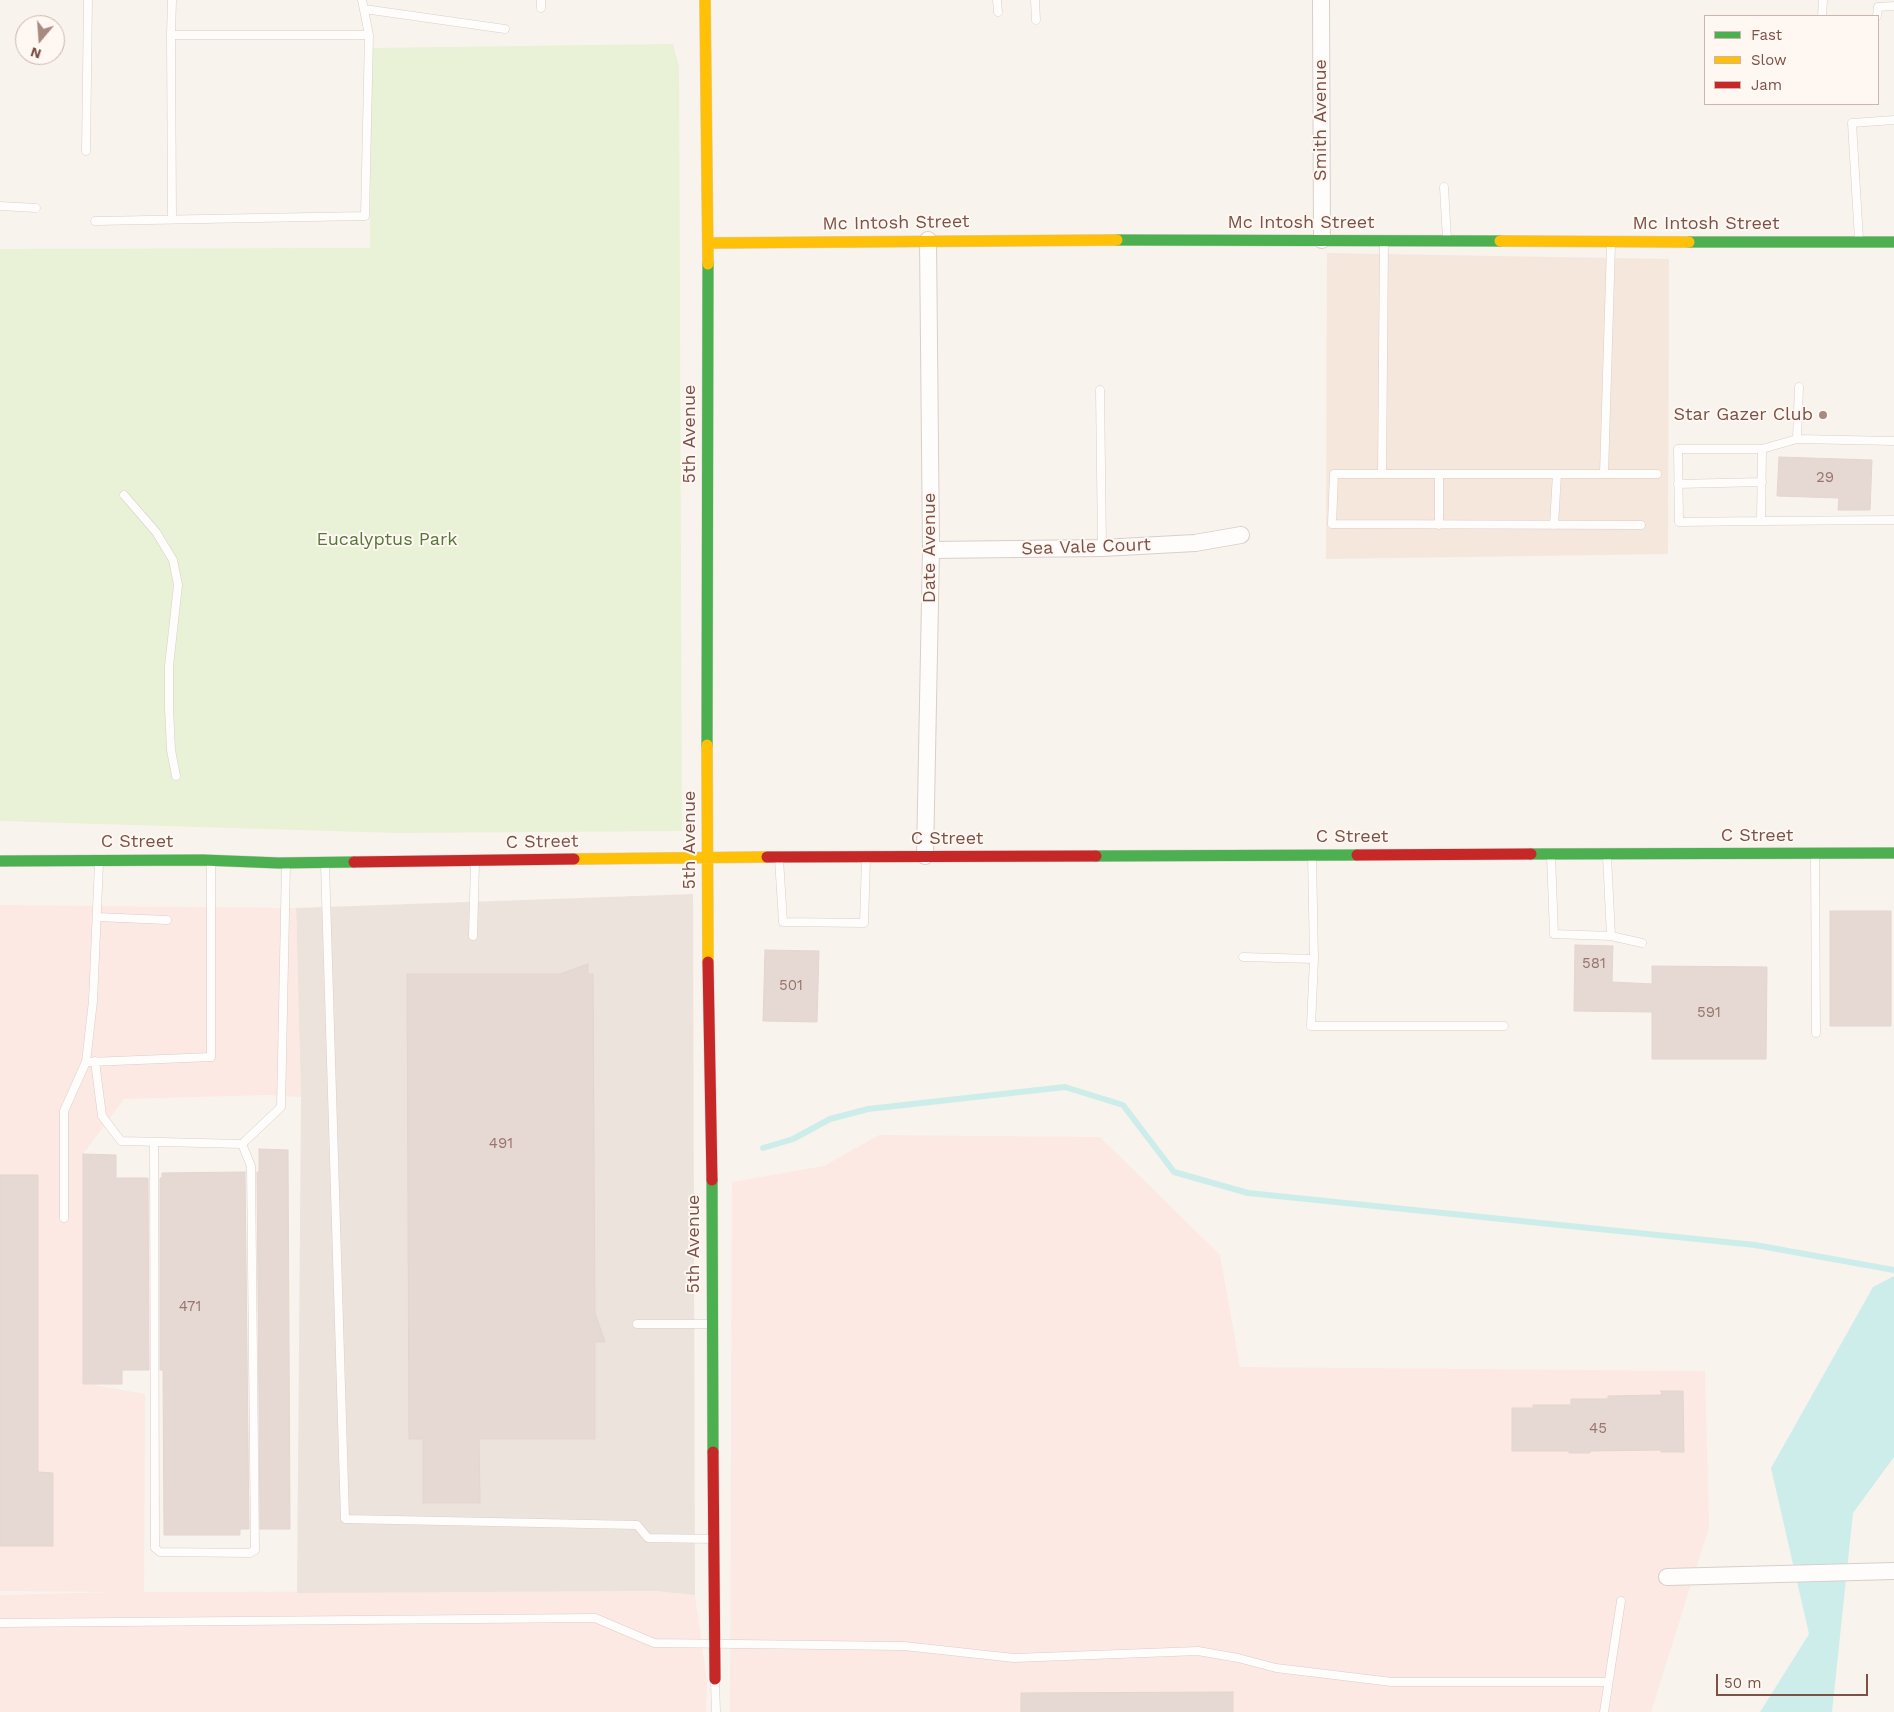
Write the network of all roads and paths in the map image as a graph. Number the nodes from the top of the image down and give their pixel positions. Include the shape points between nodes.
1 (88, 0) edge
2 (172, 0) edge
3 (362, 0) edge
4 (705, 0) edge
5 (997, 0) edge
6 (1035, 0) edge
7 (1321, 0) edge
8 (1823, 0) edge
9 (1894, 6) edge
10 (364, 9) junction
11 (998, 12) dead end
12 (1822, 15) edge
13 (1876, 15) edge
14 (1036, 20) dead end
15 (505, 29) dead end
16 (369, 34) junction
17 (171, 35) junction
18 (1894, 120) edge
19 (86, 151) dead end
20 (1444, 186) dead end
21 (0, 206) edge
22 (36, 208) dead end
23 (172, 219) junction
24 (94, 221) dead end
25 (928, 240) junction
26 (1322, 240) junction
27 (1384, 240) junction
28 (1447, 240) junction
29 (1611, 241) junction
30 (1859, 242) junction
31 (1894, 242) edge
32 (708, 243) junction
33 (1799, 387) dead end
34 (1100, 390) dead end
35 (1797, 439) junction
36 (1894, 441) edge
37 (1762, 449) junction
38 (1382, 474) junction
39 (1439, 474) junction
40 (1557, 474) junction
41 (1604, 474) junction
42 (1658, 474) dead end
43 (1762, 482) junction
44 (1678, 484) junction
45 (124, 495) dead end
46 (1894, 520) edge
47 (1761, 521) junction
48 (1439, 525) junction
49 (1554, 525) junction
50 (1640, 525) dead end
51 (1241, 535) dead end
52 (1102, 548) junction
53 (931, 550) junction
54 (176, 776) dead end
55 (1815, 853) junction
56 (1894, 853) edge
57 (1551, 854) junction
58 (1607, 854) junction
59 (1312, 855) junction
60 (866, 856) junction
61 (925, 856) junction
62 (707, 857) junction
63 (778, 857) junction
64 (99, 860) junction
65 (211, 860) junction
66 (476, 860) junction
67 (0, 861) edge
68 (325, 862) junction
69 (286, 863) junction
70 (97, 917) junction
71 (167, 920) dead end
72 (473, 936) dead end
73 (1611, 936) junction
74 (1642, 943) dead end
75 (1243, 957) dead end
76 (1314, 959) junction
77 (1504, 1026) dead end
78 (1816, 1033) dead end
79 (95, 1061) junction
80 (86, 1062) junction
81 (154, 1142) junction
82 (242, 1144) junction
83 (64, 1218) dead end
84 (637, 1324) dead end
85 (712, 1324) junction
86 (714, 1539) junction
87 (1894, 1571) edge
88 (1667, 1577) dead end
89 (1621, 1601) dead end
90 (0, 1623) edge
91 (715, 1643) junction
92 (715, 1679) joint
93 (1608, 1682) junction
94 (716, 1712) edge
95 (1604, 1712) edge

1 - 19 lane
2 - 17 lane
3 - 10 lane
4 - 32 street, 5th Avenue
5 - 11 lane
6 - 14 lane
7 - 26 street, Smith Avenue
8 - 12 lane
9 - 13 lane via 1878,7
10 - 15 lane
10 - 16 lane
16 - 17 lane
16 - 23 lane via 365,216
17 - 23 lane
18 - 30 lane via 1852,122
20 - 28 lane
21 - 22 lane
23 - 24 lane
25 - 26 street, Mc Intosh Street
25 - 32 street, Mc Intosh Street
25 - 53 street, Date Avenue
26 - 27 street, Mc Intosh Street
27 - 28 street, Mc Intosh Street
27 - 38 lane
28 - 29 street, Mc Intosh Street
29 - 30 street, Mc Intosh Street
29 - 41 lane
30 - 31 street, Mc Intosh Street
32 - 62 street, 5th Avenue
33 - 35 lane
34 - 52 lane
35 - 36 lane
35 - 37 lane
37 - 43 lane
37 - 44 lane via 1678,448
38 - 39 lane
38 - 48 lane via 1334,474 1332,524
39 - 40 lane
39 - 48 lane
40 - 41 lane
40 - 49 lane
41 - 42 lane
43 - 44 lane
43 - 47 lane
44 - 47 lane via 1679,522
45 - 54 lane via 156,532 173,560 178,585 169,666 171,750
46 - 47 lane
48 - 49 lane
49 - 50 lane
51 - 52 street, Sea Vale Court via 1195,543
52 - 53 street, Sea Vale Court
53 - 61 street, Date Avenue
55 - 56 street, C Street
55 - 58 street, C Street
55 - 78 lane
57 - 58 street, C Street
57 - 59 street, C Street
57 - 73 lane via 1554,934
58 - 73 lane
59 - 61 street, C Street
59 - 76 lane
60 - 61 street, C Street
60 - 63 street, C Street
60 - 63 lane via 864,923 783,922
62 - 63 street, C Street
62 - 66 street, C Street
62 - 85 street, 5th Avenue
64 - 65 street, C Street
64 - 67 street, C Street
64 - 70 lane
65 - 69 street, C Street
65 - 79 lane via 212,1057
66 - 68 street, C Street
66 - 72 lane
68 - 69 street, C Street
68 - 86 lane via 345,1519 637,1525 648,1538
69 - 82 lane via 281,1107
70 - 71 lane
70 - 80 lane
73 - 74 lane
75 - 76 lane
76 - 77 lane via 1310,1026
79 - 80 lane
79 - 81 lane via 102,1116 121,1141
80 - 83 lane via 64,1111
81 - 82 lane
81 - 82 lane via 155,1548 160,1552 250,1553 255,1550 251,1166
84 - 85 lane
85 - 86 street, 5th Avenue
86 - 91 street, 5th Avenue
87 - 88 street
89 - 93 lane
90 - 91 lane via 595,1618 654,1643
91 - 92 street, 5th Avenue
91 - 93 lane via 904,1646 1014,1658 1198,1651 1276,1668 1392,1682
92 - 94 lane
93 - 95 lane

